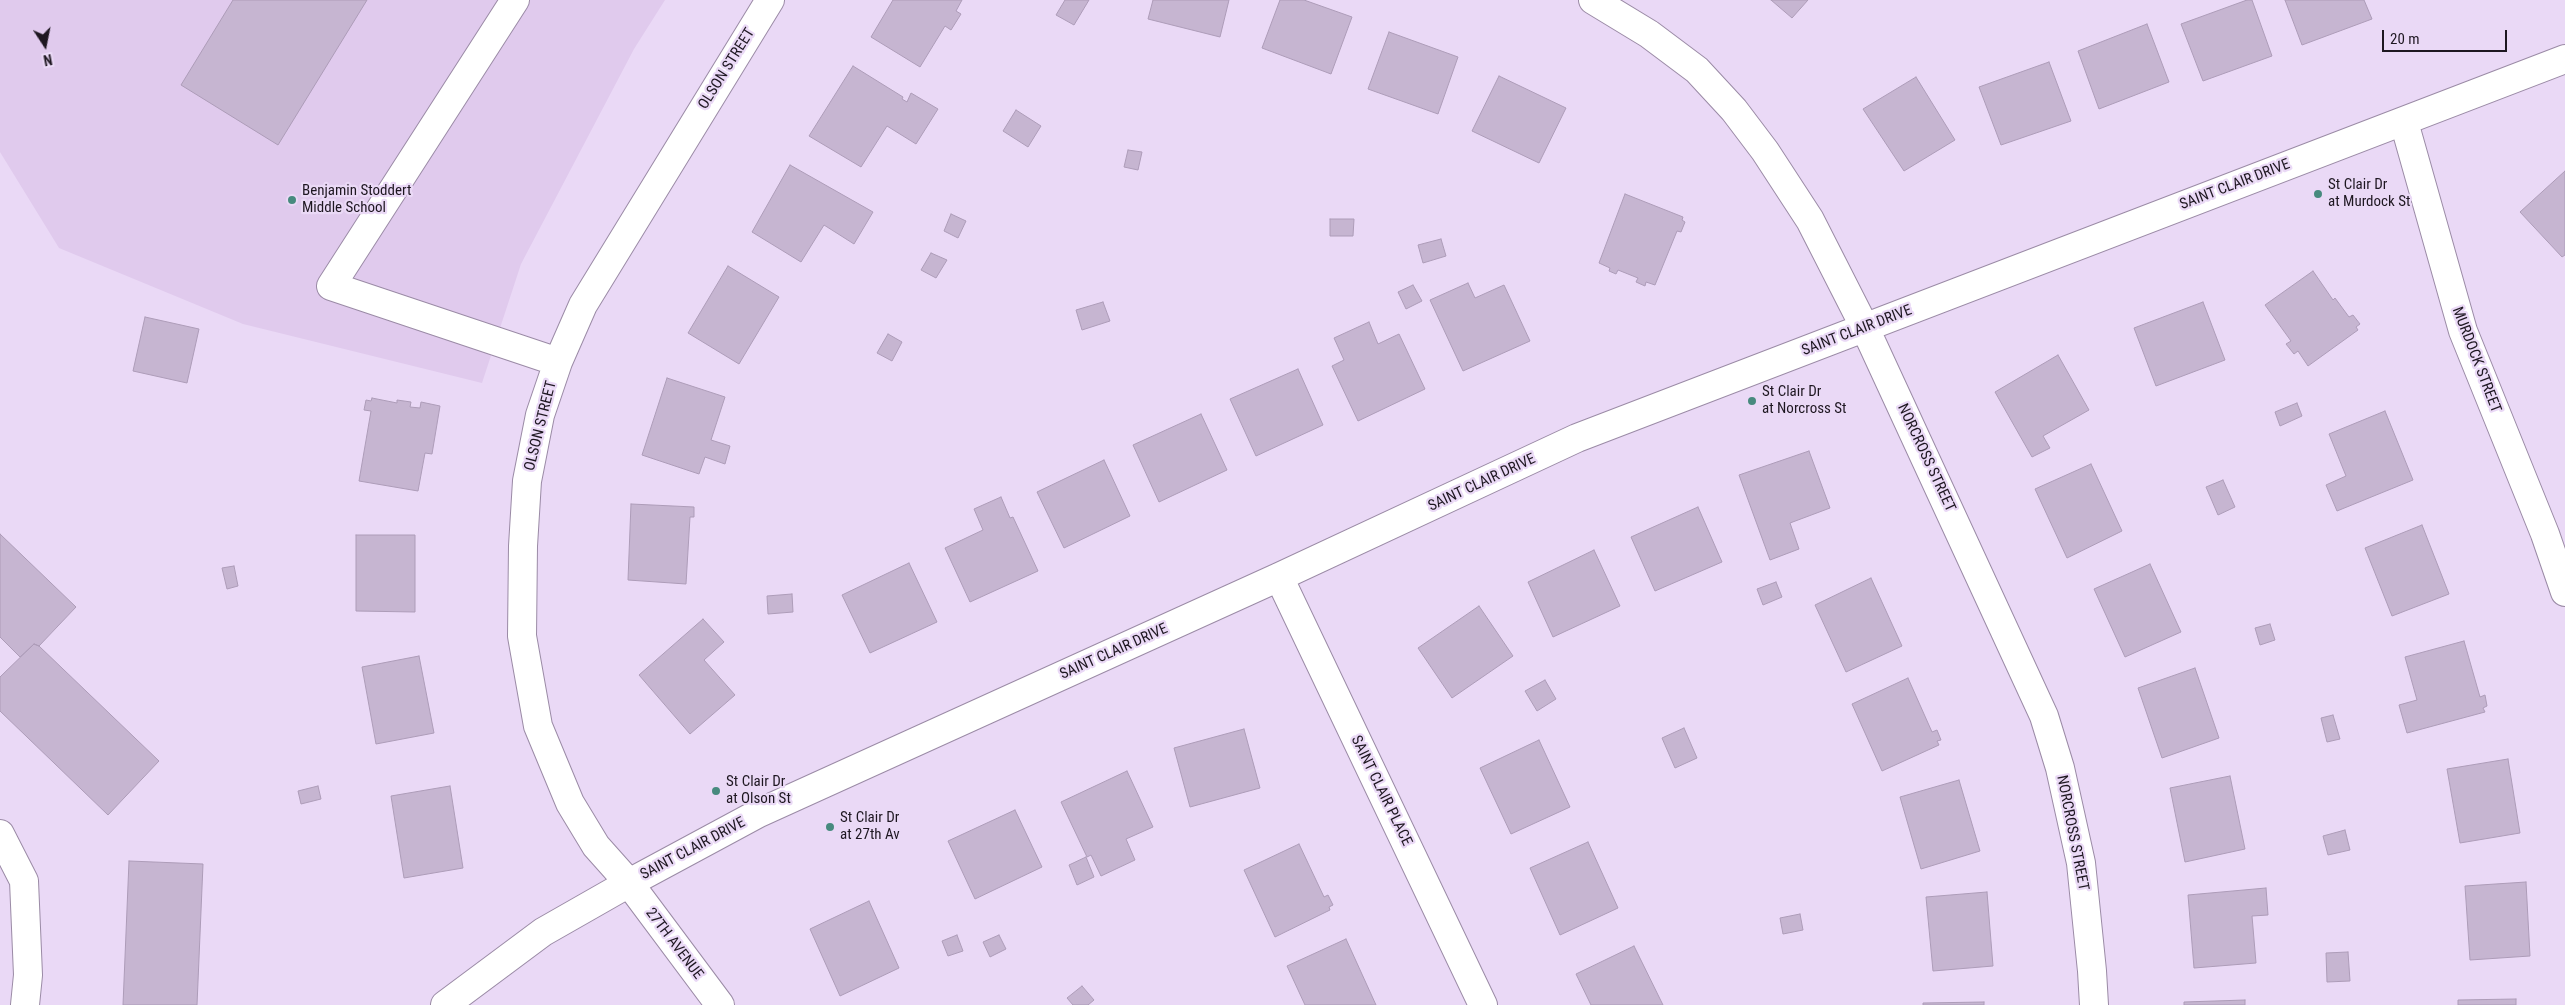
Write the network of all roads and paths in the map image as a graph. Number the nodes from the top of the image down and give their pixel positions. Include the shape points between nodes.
1 (515, 0) edge
2 (770, 0) edge
3 (1593, 0) edge
4 (2565, 60) edge
5 (2404, 122) junction
6 (1865, 328) junction
7 (558, 362) junction
8 (1279, 577) junction
9 (2565, 592) edge
10 (0, 834) edge
11 (628, 883) junction
12 (25, 1005) edge
13 (445, 1005) edge
14 (720, 1005) edge
15 (1484, 1005) edge
16 (2094, 1005) edge

1 - 7 street via 331,286
2 - 7 street, OLSON STREET via 583,305
3 - 6 street, NORCROSS STREET via 1649,34 1697,70 1734,110 1810,220
4 - 5 street, SAINT CLAIR DRIVE
5 - 6 street, SAINT CLAIR DRIVE
5 - 9 street, MURDOCK STREET via 2463,331
6 - 8 street, SAINT CLAIR DRIVE via 1577,438
6 - 16 street, NORCROSS STREET via 2044,716 2060,768 2081,863
7 - 11 street, OLSON STREET via 540,415 527,481 522,636 538,726 570,802 596,846
8 - 11 street, SAINT CLAIR DRIVE via 760,813
8 - 15 street, SAINT CLAIR PLACE
10 - 12 street via 24,881 28,975
11 - 13 street, SAINT CLAIR DRIVE via 543,932
11 - 14 street, 27TH AVENUE

